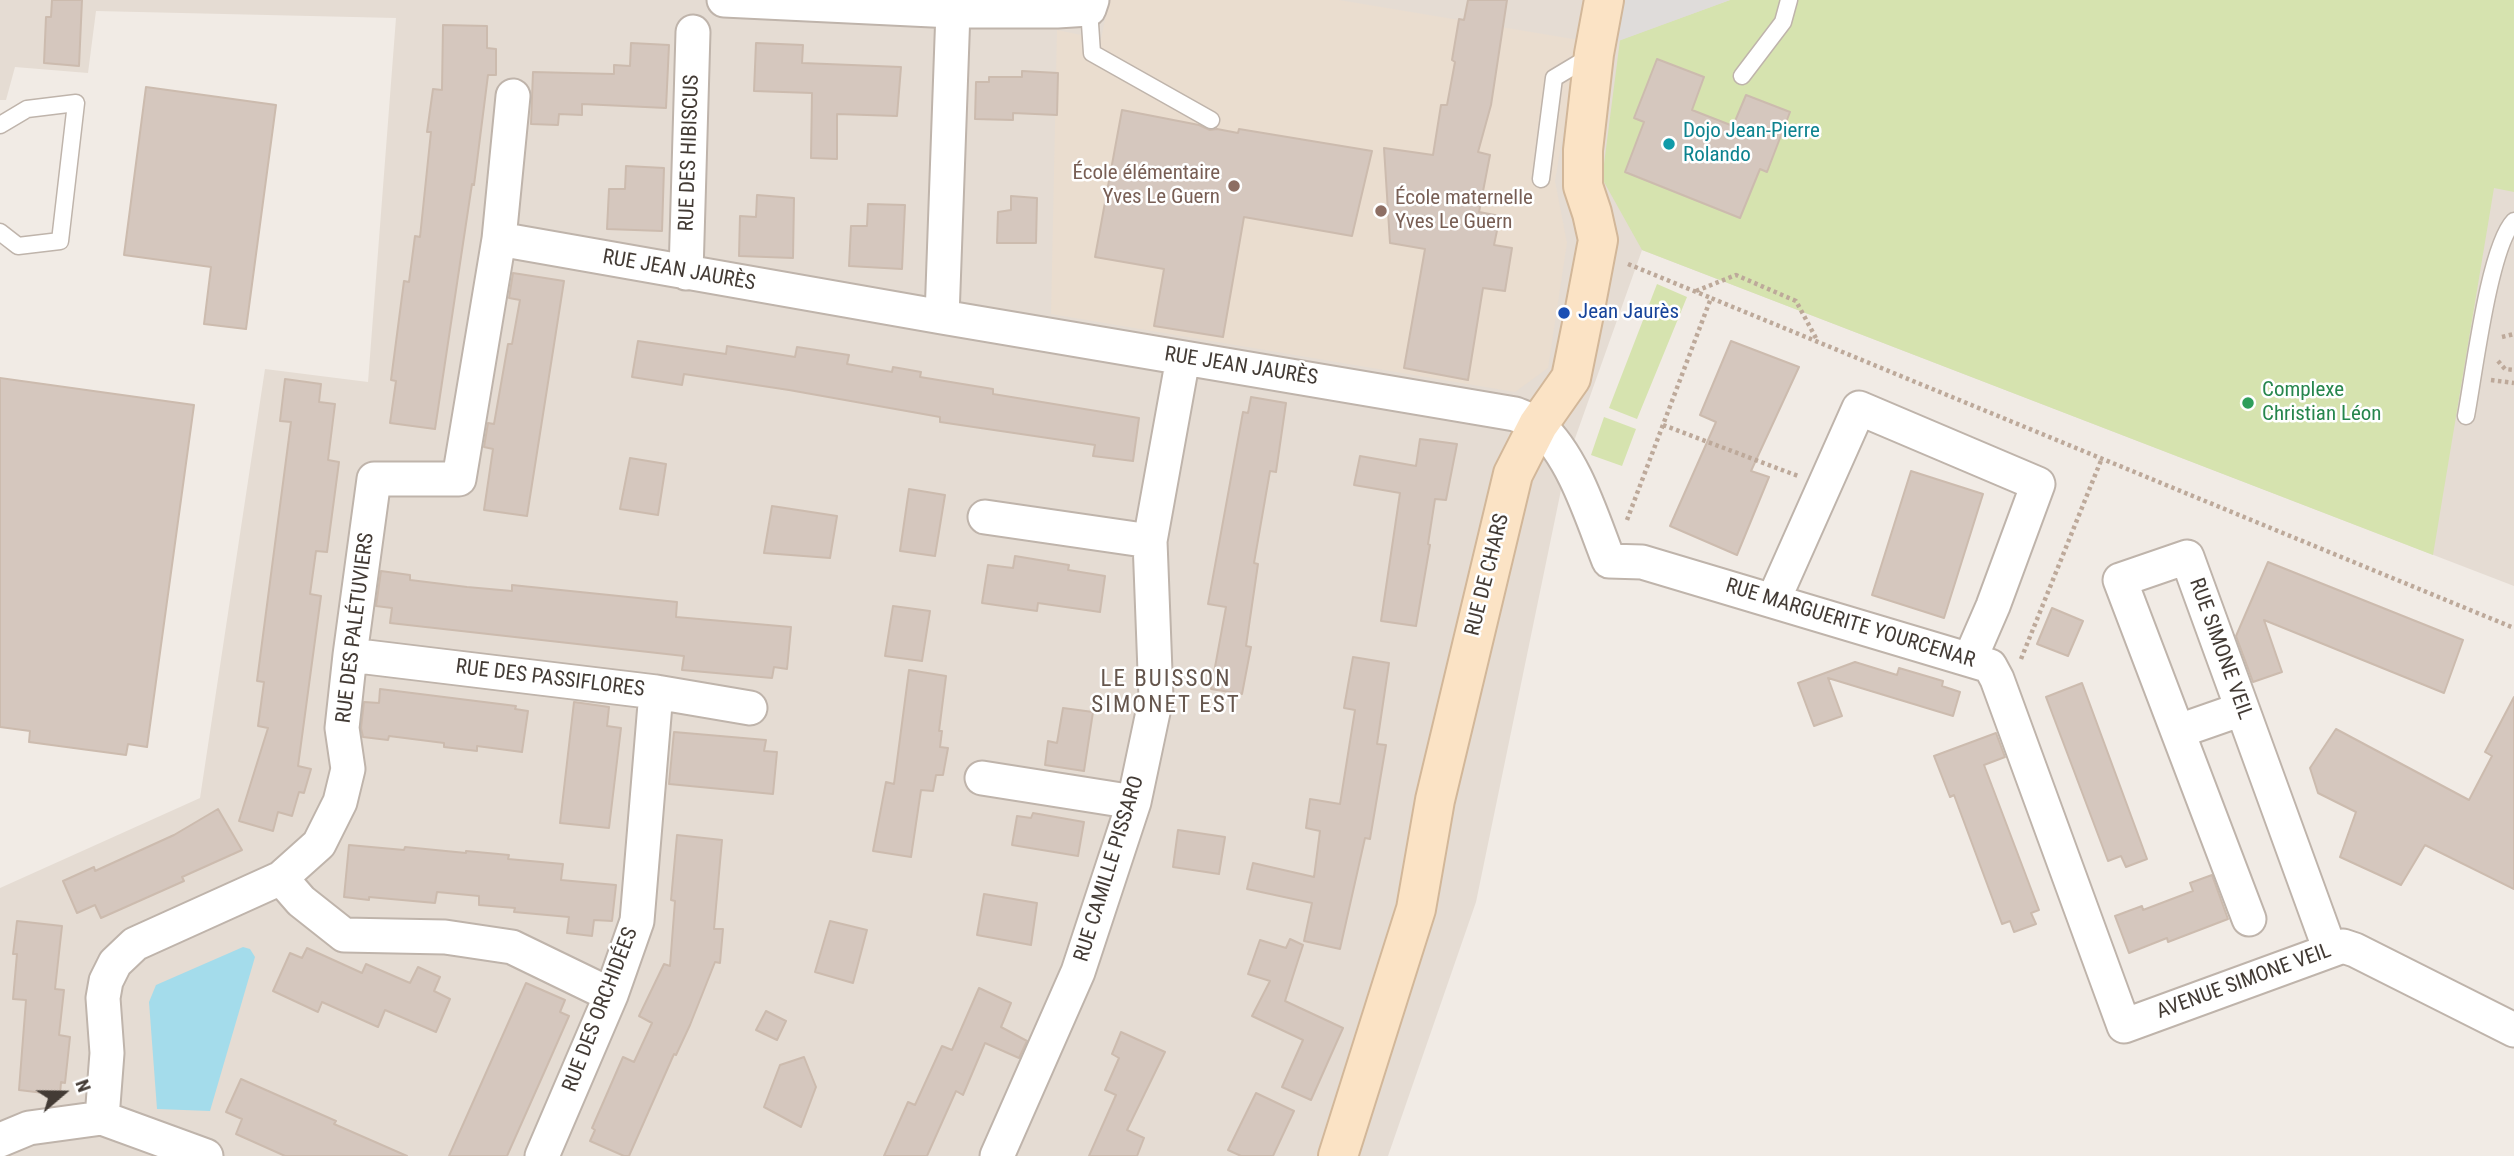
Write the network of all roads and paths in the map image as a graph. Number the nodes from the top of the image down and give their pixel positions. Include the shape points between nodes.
1 (724, 0) edge
2 (1604, 0) edge
3 (1789, 0) edge
4 (1090, 4) edge
5 (953, 11) junction
6 (694, 32) dead end
7 (1594, 54) junction
8 (1742, 76) dead end
9 (513, 96) dead end
10 (1211, 120) dead end
11 (0, 125) edge
12 (1541, 179) dead end
13 (2514, 220) edge
14 (0, 232) edge
15 (499, 239) junction
16 (1596, 251) junction
17 (686, 273) junction
18 (1696, 291) junction
19 (1712, 298) dead end
20 (942, 317) junction
21 (2514, 334) edge
22 (1818, 341) dead end
23 (2497, 341) dead end
24 (2496, 351) dead end
25 (1183, 358) junction
26 (2514, 370) edge
27 (2466, 416) dead end
28 (1538, 425) junction
29 (1663, 425) dead end
30 (2102, 458) dead end
31 (1825, 486) junction
32 (985, 517) dead end
33 (1150, 541) junction
34 (1773, 601) junction
35 (350, 655) junction
36 (1970, 659) junction
37 (1997, 679) junction
38 (656, 692) junction
39 (750, 708) dead end
40 (2242, 709) junction
41 (2179, 730) junction
42 (982, 778) dead end
43 (1134, 802) junction
44 (281, 878) junction
45 (2249, 919) dead end
46 (2330, 950) junction
47 (611, 995) junction
48 (2124, 1026) joint
49 (2514, 1030) edge
50 (102, 1118) junction
51 (0, 1139) edge
52 (206, 1156) edge
53 (542, 1156) edge
54 (997, 1156) edge
55 (1338, 1156) edge

1 - 5 street
2 - 7 street, RUE DE CHARS
3 - 8 lane via 1783,22
4 - 5 street via 1057,11
4 - 10 lane via 1092,53
5 - 20 street
6 - 17 street, RUE DES HIBISCUS
7 - 12 lane via 1555,78
7 - 16 street, RUE DE CHARS via 1583,186 1598,240
9 - 15 street, RUE DES PALÉTUVIERS
11 - 14 lane via 27,109 76,103 60,241 18,246
13 - 27 lane via 2494,261
15 - 17 street, RUE JEAN JAURÈS
15 - 35 street, RUE DES PALÉTUVIERS via 459,478 374,479
16 - 18 path
16 - 28 street, RUE DE CHARS via 1571,378
17 - 20 street, RUE JEAN JAURÈS
18 - 19 path
18 - 22 path via 1736,275 1796,301
20 - 25 street, RUE JEAN JAURÈS
21 - 23 path
24 - 26 path via 2505,369
25 - 28 street, RUE JEAN JAURÈS via 1494,409
25 - 33 street, RUE CAMILLE PISSARO
28 - 34 street, RUE MARGUERITE YOURCENAR via 1562,455 1609,561 1642,562
28 - 55 street, RUE DE CHARS via 1513,474 1435,800 1416,909
29 - 31 path
30 - 37 path via 2015,674
31 - 34 street
31 - 36 street via 1859,408 2038,484
32 - 33 street
33 - 43 street, RUE CAMILLE PISSARO via 1156,698
34 - 36 street, RUE MARGUERITE YOURCENAR
35 - 38 street, RUE DES PASSIFLORES
35 - 44 street, RUE DES PALÉTUVIERS via 342,728 348,769 340,802 319,844
36 - 37 street, RUE MARGUERITE YOURCENAR via 1990,666
37 - 48 street, RUE MARGUERITE YOURCENAR
38 - 39 street, RUE DES PASSIFLORES
38 - 47 street, RUE DES ORCHIDÉES via 637,921
40 - 41 street
40 - 41 street, RUE SIMONE VEIL via 2186,557 2120,580
40 - 46 street, RUE SIMONE VEIL
41 - 45 street, RUE SIMONE VEIL
42 - 43 street
43 - 54 street, RUE CAMILLE PISSARO via 1078,972
44 - 47 street via 301,901 344,935 445,937 512,947
44 - 50 street, RUE DES PALÉTUVIERS via 135,944 115,963 103,998 107,1053
46 - 48 street, AVENUE SIMONE VEIL
46 - 49 street, AVENUE SIMONE VEIL via 2343,946 2355,950
47 - 53 street, RUE DES ORCHIDÉES
50 - 51 street via 29,1128
50 - 52 street

